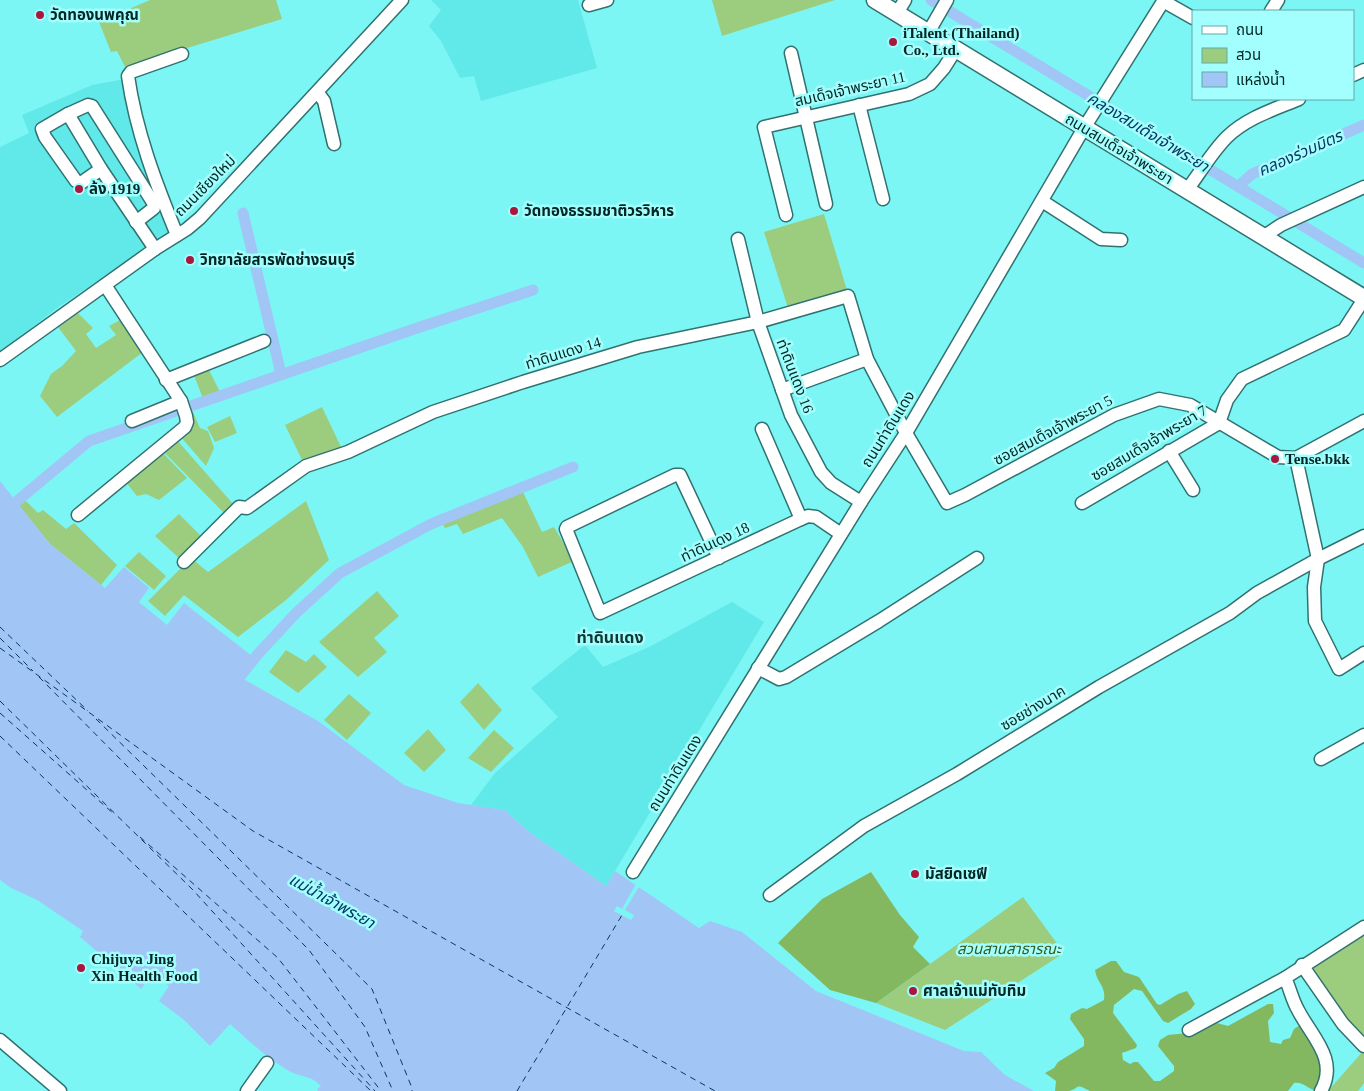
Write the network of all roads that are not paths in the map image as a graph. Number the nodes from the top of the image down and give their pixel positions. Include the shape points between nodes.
1 (402, 0) edge
2 (607, 0) edge
3 (875, 0) edge
4 (946, 0) edge
5 (1164, 0) edge
6 (589, 5) dead end
7 (901, 7) edge
8 (1192, 17) edge
9 (928, 32) junction
10 (956, 50) junction
11 (790, 53) dead end
12 (182, 54) dead end
13 (318, 93) junction
14 (1297, 100) edge
15 (859, 105) junction
16 (68, 114) junction
17 (805, 117) junction
18 (1089, 121) junction
19 (334, 144) dead end
20 (101, 169) junction
21 (1191, 184) junction
22 (1364, 187) edge
23 (883, 199) dead end
24 (1042, 201) junction
25 (826, 204) dead end
26 (786, 215) dead end
27 (136, 222) junction
28 (177, 235) junction
29 (1263, 236) junction
30 (738, 239) dead end
31 (1121, 240) dead end
32 (155, 249) junction
33 (105, 284) junction
34 (1364, 298) edge
35 (758, 322) junction
36 (264, 341) dead end
37 (868, 359) junction
38 (0, 360) edge
39 (166, 380) junction
40 (782, 390) junction
41 (181, 401) junction
42 (132, 422) dead end
43 (1364, 422) edge
44 (1218, 423) junction
45 (762, 429) dead end
46 (906, 433) junction
47 (1169, 451) junction
48 (1296, 458) junction
49 (1193, 490) dead end
50 (861, 502) junction
51 (947, 502) joint
52 (1082, 503) dead end
53 (78, 515) dead end
54 (801, 519) junction
55 (841, 534) junction
56 (1364, 536) edge
57 (719, 558) junction
58 (977, 558) dead end
59 (1318, 559) junction
60 (184, 562) dead end
61 (1364, 653) edge
62 (758, 668) junction
63 (1364, 735) edge
64 (1321, 759) dead end
65 (633, 872) dead end
66 (770, 895) dead end
67 (1364, 926) edge
68 (1302, 965) junction
69 (1286, 978) junction
70 (1189, 1030) dead end
71 (0, 1040) edge
72 (1364, 1046) edge
73 (268, 1063) dead end
74 (60, 1091) edge
75 (247, 1091) edge
76 (1322, 1091) edge

1 - 13 street, ถนนเชียงใหม่
2 - 6 street
3 - 7 main road, ถนนสมเด็จเจ้าพระยา
4 - 9 street
5 - 8 street
5 - 18 street, ถนนท่าดินแดง
7 - 9 main road, ถนนสมเด็จเจ้าพระยา
9 - 10 main road, ถนนสมเด็จเจ้าพระยา
10 - 15 street, สมเด็จเจ้าพระยา 11 via 930,84 909,94
10 - 18 main road, ถนนสมเด็จเจ้าพระยา
11 - 17 street
12 - 28 street via 131,72 128,76 149,165
13 - 19 street via 324,102
13 - 28 street, ถนนเชียงใหม่ via 200,218
14 - 21 street via 1239,127 1206,161
15 - 17 street, สมเด็จเจ้าพระยา 11
15 - 23 street
16 - 20 street
16 - 20 street via 45,126 42,129 45,137 76,181 81,183
16 - 27 street via 88,105 95,109 154,204 154,208
17 - 25 street
17 - 26 street, สมเด็จเจ้าพระยา 11 via 764,127
18 - 21 main road, ถนนสมเด็จเจ้าพระยา
18 - 24 street, ถนนท่าดินแดง
20 - 27 street
21 - 29 main road, ถนนสมเด็จเจ้าพระยา
22 - 29 street
24 - 31 street via 1101,239
24 - 46 street, ถนนท่าดินแดง
27 - 32 street
28 - 32 street, ถนนเชียงใหม่
29 - 34 main road, ถนนสมเด็จเจ้าพระยา
30 - 35 street, ท่าดินแดง 16
32 - 33 street, ถนนเชียงใหม่
33 - 38 street, ถนนเชียงใหม่
33 - 39 street
34 - 44 street, ซอยสมเด็จเจ้าพระยา 7 via 1344,330 1242,380 1227,400
35 - 37 street, ท่าดินแดง 14 via 848,296
35 - 40 street, ท่าดินแดง 16
35 - 60 street, ท่าดินแดง 14 via 638,347 433,412 348,452 306,466 247,508 239,507
36 - 39 street
37 - 40 street
37 - 46 street, ท่าดินแดง 14
39 - 41 street
40 - 50 street, ท่าดินแดง 16 via 791,415 821,472 831,483
41 - 42 street
41 - 53 street via 186,416 185,428
43 - 48 street
44 - 47 street, ซอยสมเด็จเจ้าพระยา 7
44 - 48 street, ซอยสมเด็จเจ้าพระยา 5 via 1278,457
44 - 51 street, ซอยสมเด็จเจ้าพระยา 5 via 1190,405 1159,399 1114,414
45 - 54 street
46 - 50 street, ถนนท่าดินแดง
46 - 51 street, ท่าดินแดง 14
47 - 49 street
47 - 52 street, ซอยสมเด็จเจ้าพระยา 7
48 - 59 street
50 - 55 street, ถนนท่าดินแดง
54 - 55 street via 816,517
54 - 57 street, ท่าดินเดง 18
55 - 62 street, ถนนท่าดินแดง
56 - 59 street, ซอยช่างนาค
57 - 57 street, ท่าดินเดง 18 via 600,613 566,529 680,475
58 - 62 street via 786,677 779,679
59 - 61 street via 1314,587 1315,621 1339,669
59 - 66 street, ซอยช่างนาค via 864,826
62 - 65 street, ถนนท่าดินแดง
63 - 64 street
67 - 68 street
68 - 69 street
68 - 72 street via 1343,1024
69 - 70 street
69 - 76 street via 1294,1005 1321,1044 1327,1070
71 - 74 street
73 - 75 street

